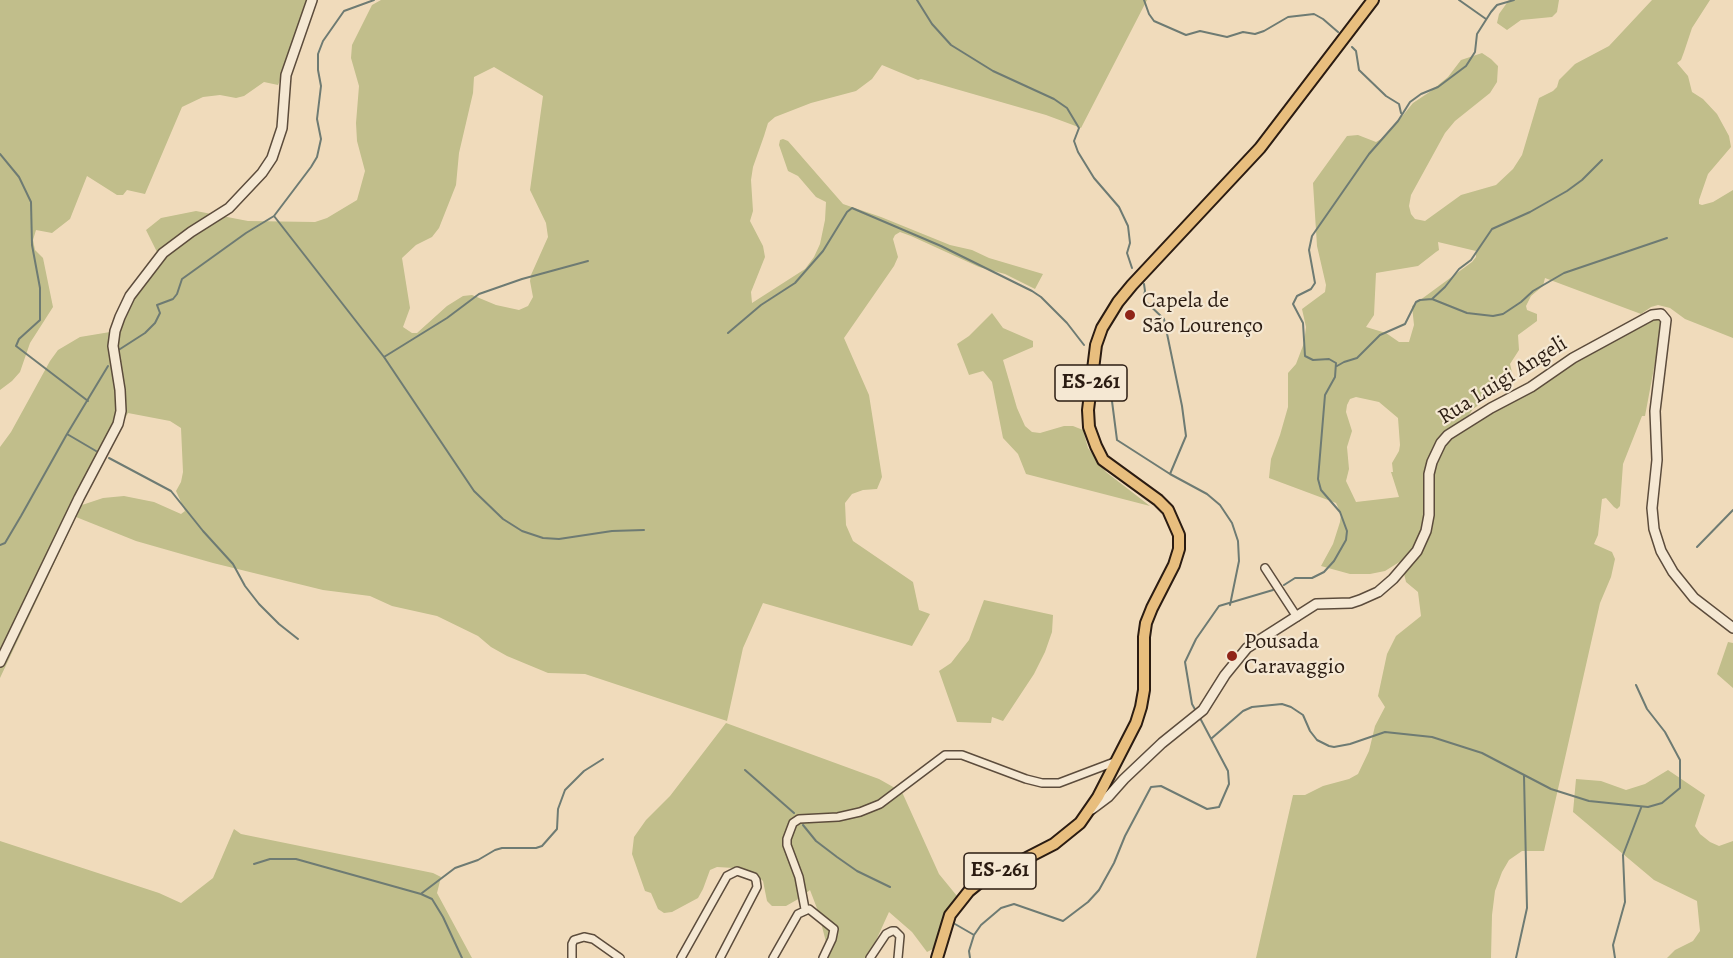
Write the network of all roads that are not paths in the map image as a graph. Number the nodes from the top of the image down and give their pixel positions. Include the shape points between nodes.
1 (312, 0) edge
2 (1373, 0) edge
3 (1265, 568) dead end
4 (1297, 617) junction
5 (1733, 628) edge
6 (0, 662) edge
7 (1117, 761) junction
8 (1091, 809) junction
9 (805, 909) junction
10 (572, 958) edge
11 (620, 958) edge
12 (681, 958) edge
13 (720, 958) edge
14 (773, 958) edge
15 (823, 958) edge
16 (870, 958) edge
17 (898, 958) edge
18 (937, 958) edge

1 - 6 street via 286,75 282,128 272,158 229,208 163,254 140,282 120,317 113,345 120,390 118,424
2 - 7 main road, ES-261 via 1260,148 1118,302 1096,345 1088,410 1096,446 1103,460 1168,510 1176,524 1179,542 1174,565 1146,623 1141,707
3 - 4 street
4 - 5 street, Rua Luigi Angeli via 1316,604 1351,603 1370,596 1405,566 1426,531 1429,474 1448,435 1573,358 1656,314 1664,316 1666,325 1655,411 1654,529 1660,551 1673,572 1694,598
4 - 8 street, Rua Luigi Angeli via 1247,648 1203,710
7 - 8 main road, ES-261
7 - 9 street via 1059,783 1042,783 962,755 945,755 880,804 838,817 799,819 793,823 787,845
8 - 18 main road, ES-261 via 1054,844 969,891 950,915
9 - 14 street via 798,914
9 - 15 street via 834,929
10 - 11 street via 574,940 584,937
12 - 13 street via 727,876 736,871 754,877 757,887
16 - 17 street via 892,931 900,936

